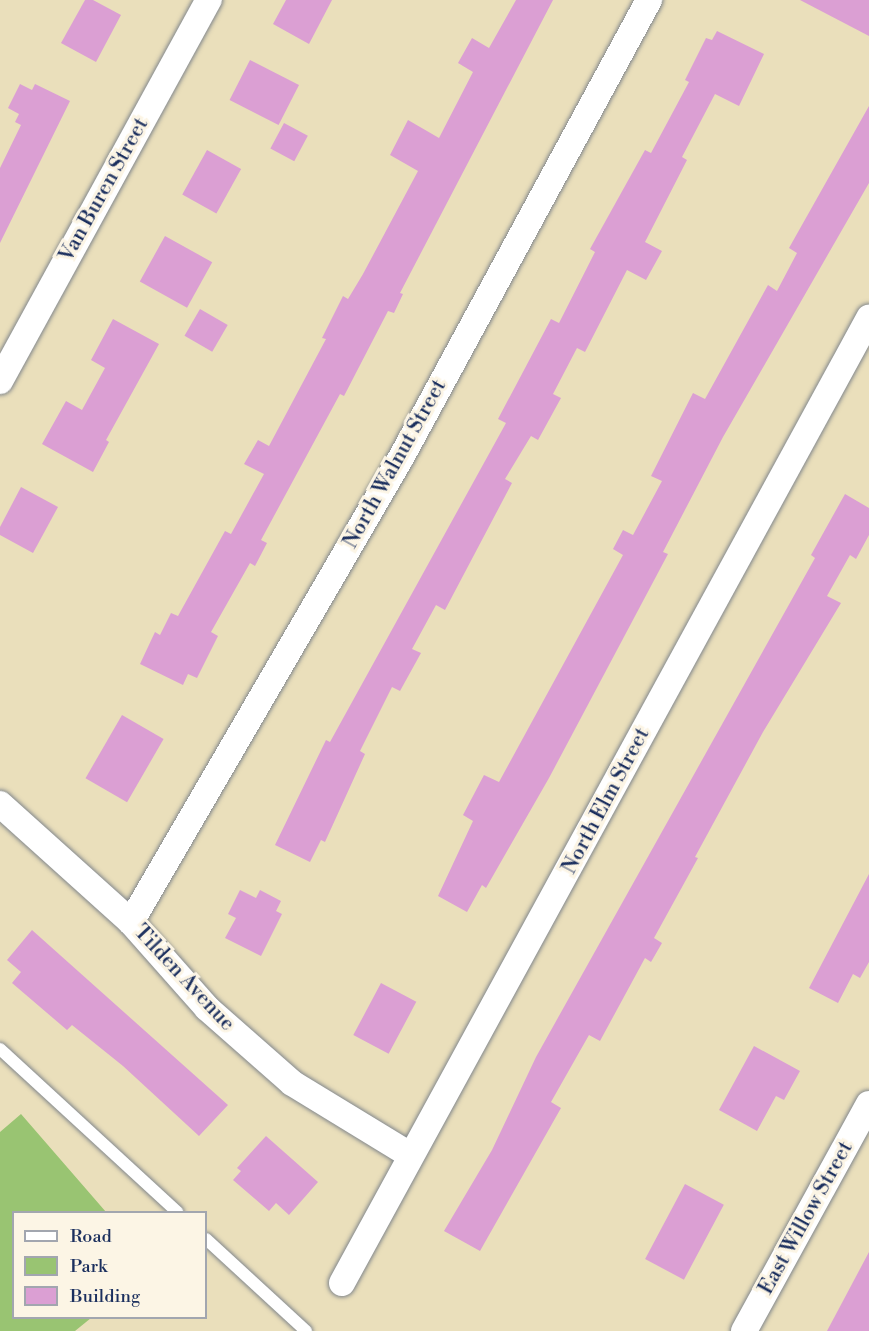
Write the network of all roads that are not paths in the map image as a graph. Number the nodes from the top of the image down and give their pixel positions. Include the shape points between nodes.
1 (209, 0) edge
2 (649, 0) edge
3 (869, 318) edge
4 (0, 381) edge
5 (0, 804) edge
6 (131, 922) junction
7 (0, 1049) edge
8 (869, 1104) edge
9 (410, 1155) junction
10 (176, 1211) edge
11 (207, 1240) edge
12 (342, 1283) dead end
13 (306, 1331) edge
14 (744, 1331) edge

1 - 4 street, Van Buren Street
2 - 6 street, North Walnut Street via 402,456
3 - 9 street, North Elm Street via 484,1029
5 - 6 street, Tilden Avenue
6 - 9 street, Tilden Avenue via 207,1008 292,1083
7 - 10 lane
8 - 14 street, East Willow Street
9 - 12 street, North Elm Street
11 - 13 lane

